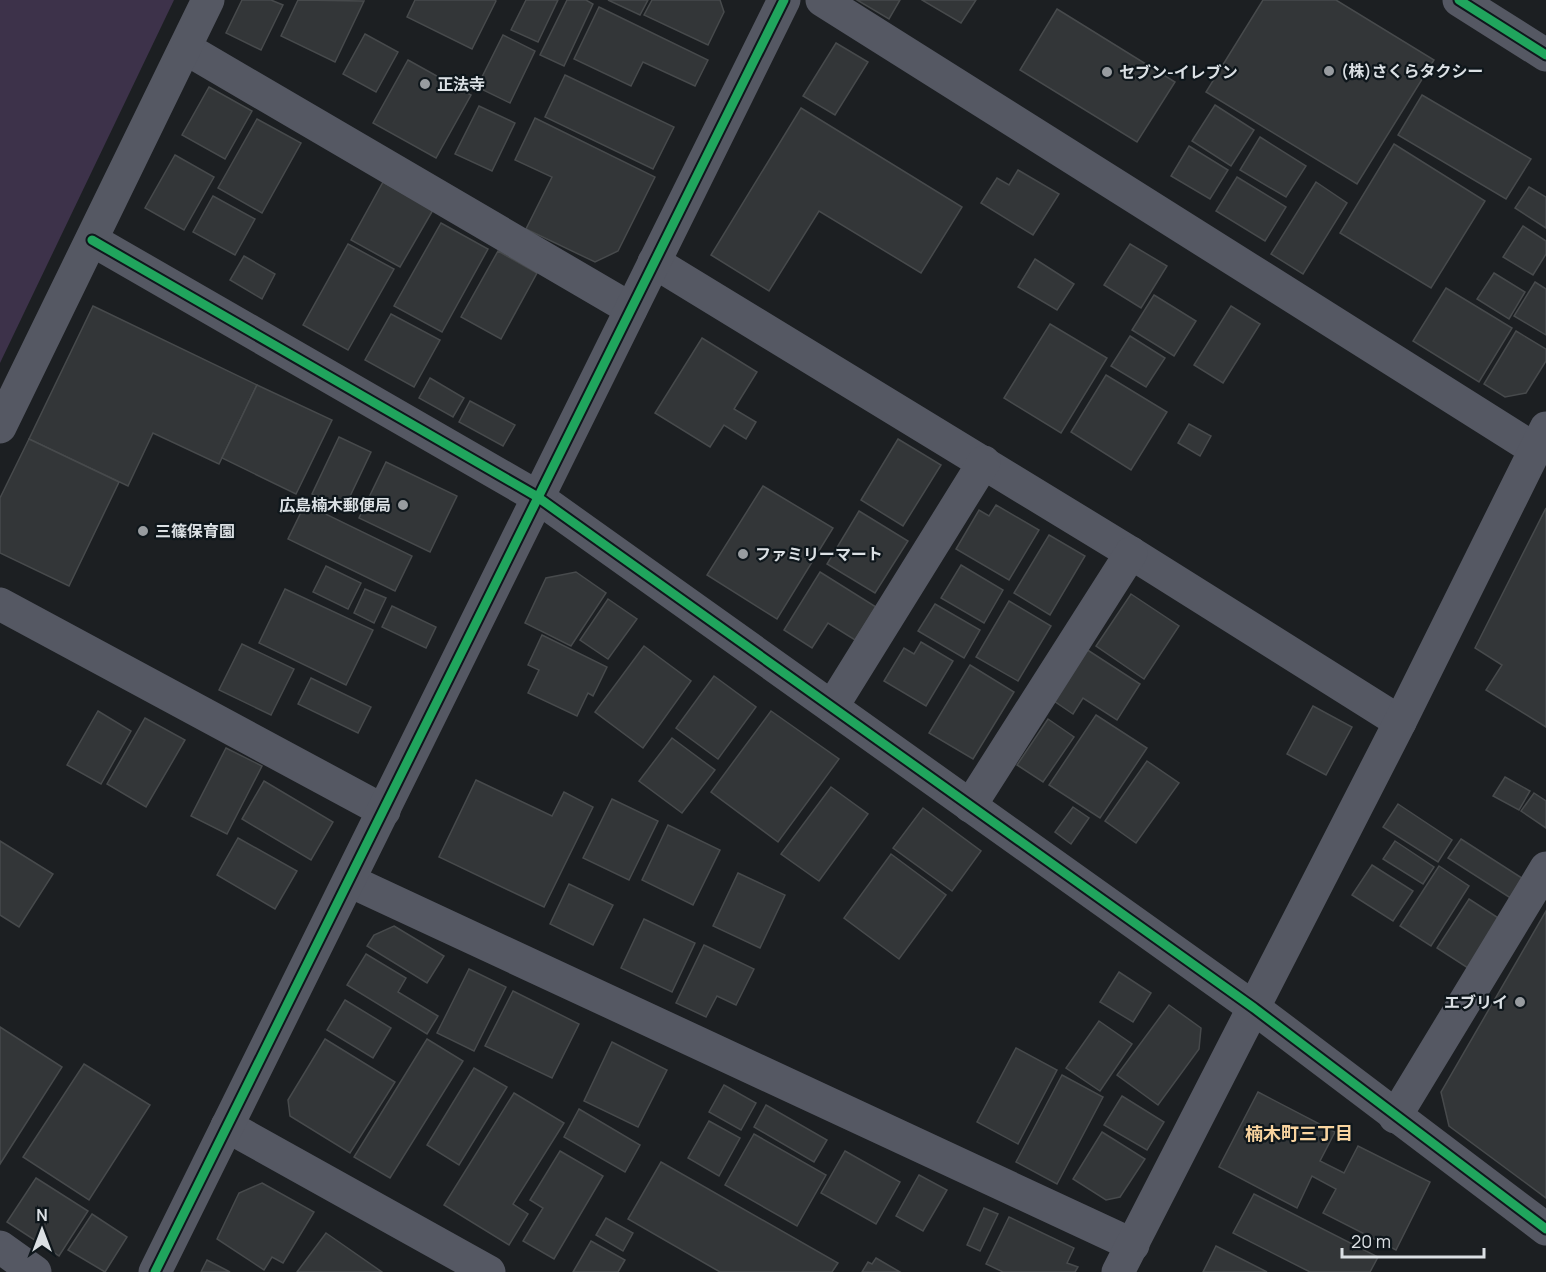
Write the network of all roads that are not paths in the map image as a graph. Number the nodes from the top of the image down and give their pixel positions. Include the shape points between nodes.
1 (208, 0) edge
2 (784, 0) edge
3 (822, 0) edge
4 (1459, 0) edge
5 (185, 48) junction
6 (1546, 55) edge
7 (92, 240) junction
8 (654, 262) junction
9 (631, 309) junction
10 (0, 427) edge
11 (1541, 439) edge
12 (984, 462) junction
13 (536, 496) junction
14 (1131, 553) junction
15 (0, 604) edge
16 (832, 707) junction
17 (1400, 722) junction
18 (969, 806) junction
19 (384, 811) junction
20 (1546, 868) edge
21 (350, 881) junction
22 (1254, 1008) junction
23 (1395, 1117) junction
24 (227, 1126) junction
25 (1546, 1229) edge
26 (0, 1247) edge
27 (1126, 1258) edge
28 (36, 1272) edge
29 (155, 1272) edge
30 (489, 1272) edge

1 - 5 street
2 - 8 street
3 - 11 street
4 - 6 street
5 - 7 street
5 - 9 street
7 - 10 street
7 - 13 street
8 - 9 street
8 - 12 street
9 - 13 street
11 - 17 street
12 - 14 street
12 - 16 street
13 - 16 street
13 - 19 street
14 - 17 street
14 - 18 street
15 - 19 street
16 - 18 street
17 - 22 street
18 - 22 street
19 - 21 street
20 - 23 street
21 - 24 street
21 - 27 street
22 - 23 street
22 - 27 street
23 - 25 street
24 - 29 street
24 - 30 street
26 - 28 street

